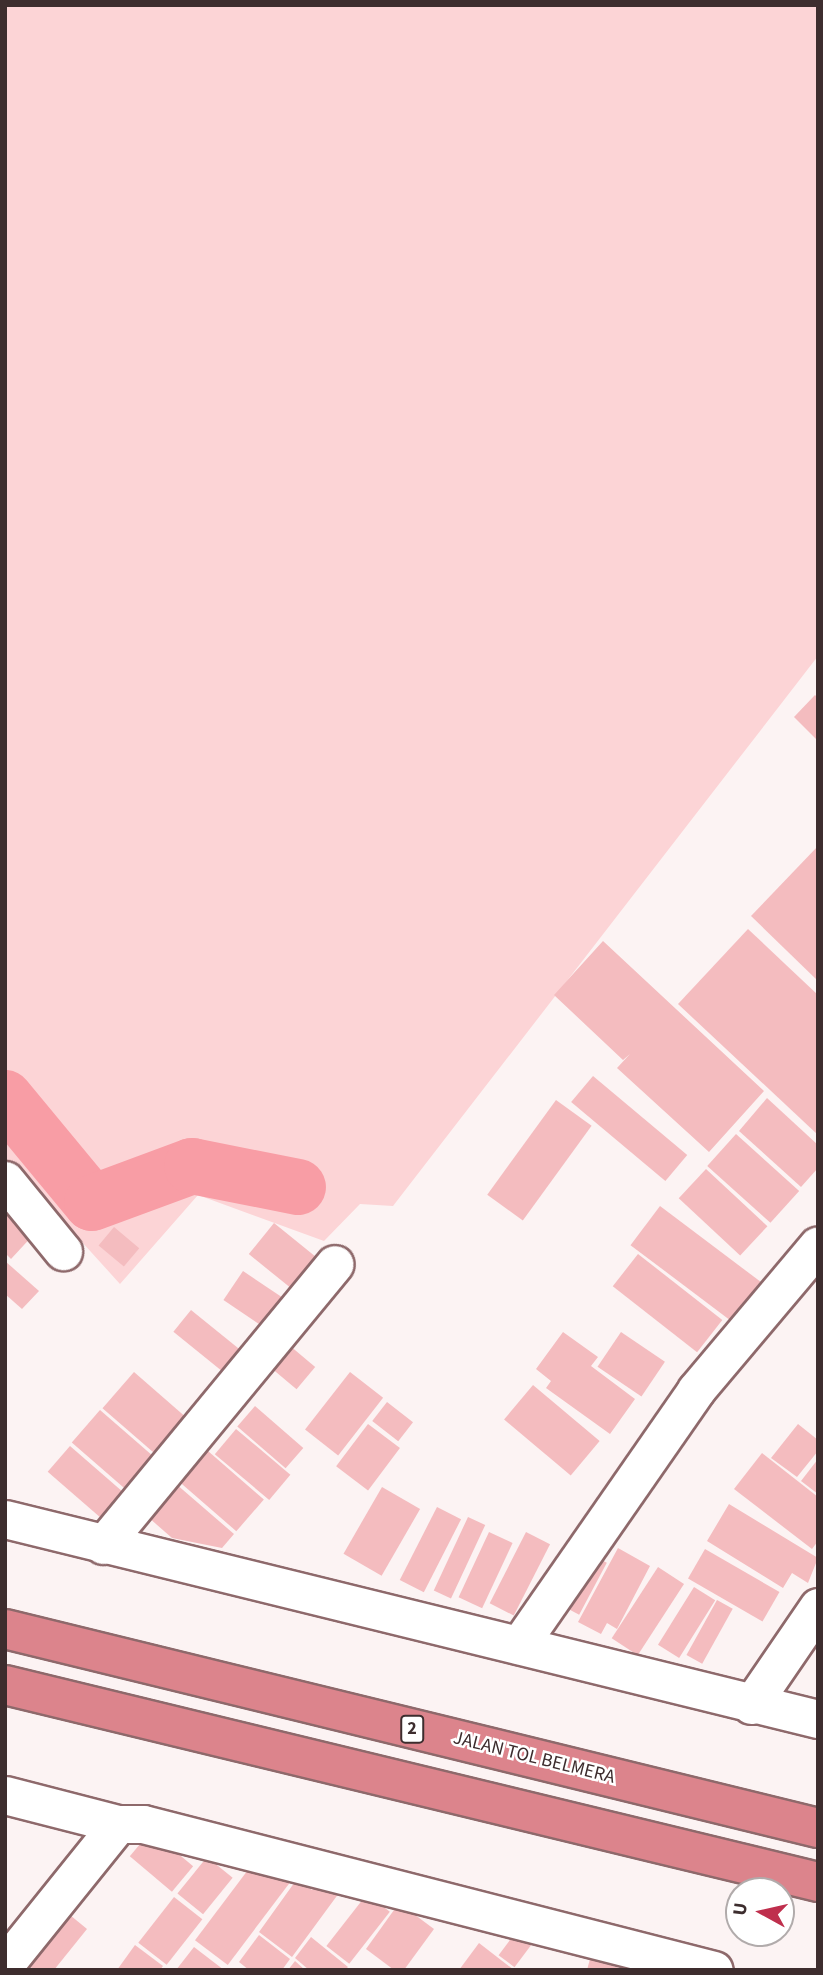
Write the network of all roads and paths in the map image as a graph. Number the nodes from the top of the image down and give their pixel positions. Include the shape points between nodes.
1 (5, 1180) edge
2 (818, 1245) edge
3 (63, 1251) dead end
4 (335, 1264) dead end
5 (5, 1519) edge
6 (103, 1545) junction
7 (818, 1607) edge
8 (5, 1629) edge
9 (519, 1645) junction
10 (5, 1685) edge
11 (751, 1705) junction
12 (818, 1719) edge
13 (5, 1795) edge
14 (118, 1824) junction
15 (818, 1828) edge
16 (818, 1882) edge
17 (7, 1962) dead end
18 (714, 1970) edge

1 - 3 street
2 - 9 street via 695,1390
4 - 6 street
5 - 6 street
6 - 9 street
7 - 11 street
8 - 15 highway, JALAN TOL BELMERA / 2
9 - 11 street
10 - 16 highway
11 - 12 street
13 - 14 street
14 - 17 street
14 - 18 street via 143,1824

